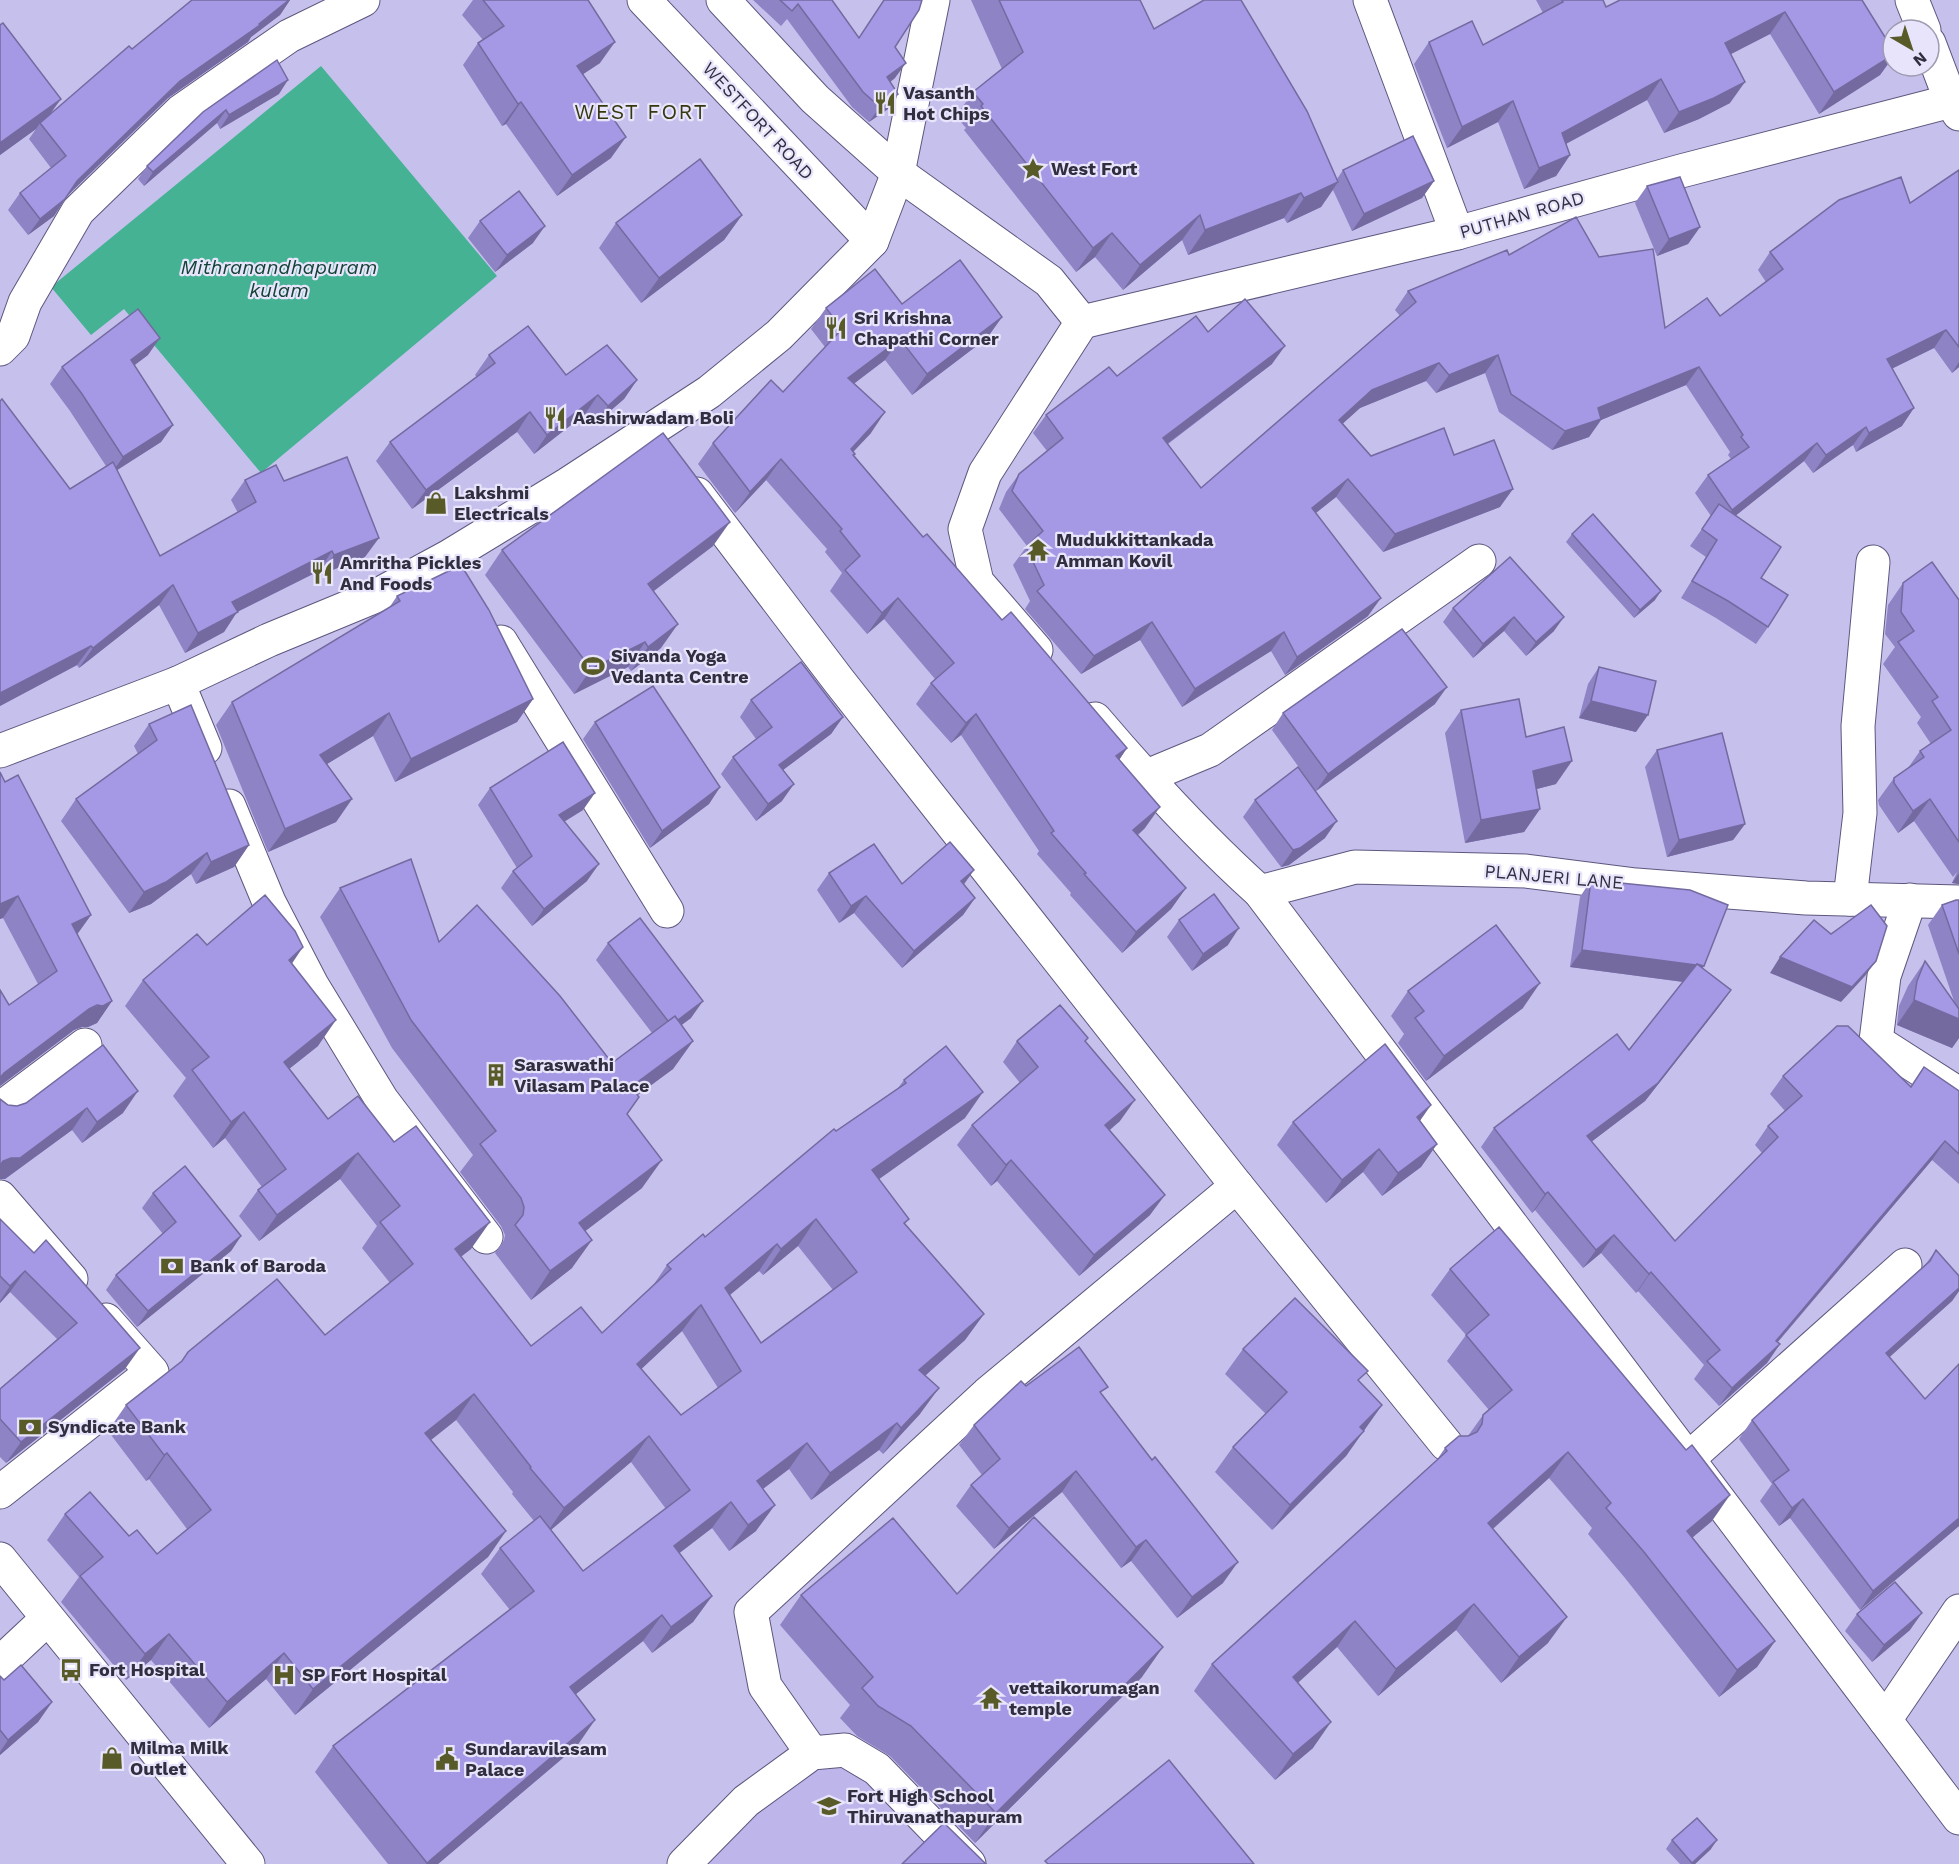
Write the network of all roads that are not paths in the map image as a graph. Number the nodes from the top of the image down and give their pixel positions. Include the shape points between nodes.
1 (363, 0) edge
2 (644, 0) edge
3 (723, 0) edge
4 (933, 0) edge
5 (1370, 0) edge
6 (1912, 0) edge
7 (1919, 18) edge
8 (1941, 71) edge
9 (1956, 105) edge
10 (898, 173) junction
11 (1457, 233) junction
12 (872, 241) junction
13 (1082, 322) junction
14 (7, 342) edge
15 (649, 430) junction
16 (448, 556) junction
17 (1479, 561) dead end
18 (1873, 562) dead end
19 (466, 587) edge
20 (485, 617) edge
21 (1053, 671) edge
22 (178, 683) junction
23 (1076, 697) edge
24 (0, 751) edge
25 (1145, 777) junction
26 (1260, 892) junction
27 (1850, 898) junction
28 (1910, 900) junction
29 (1959, 902) edge
30 (667, 911) dead end
31 (85, 1045) dead end
32 (1959, 1094) edge
33 (0, 1109) edge
34 (1237, 1186) junction
35 (0, 1197) edge
36 (486, 1237) edge
37 (1905, 1265) dead end
38 (1446, 1444) edge
39 (1688, 1459) junction
40 (0, 1492) edge
41 (0, 1559) edge
42 (1959, 1611) edge
43 (47, 1619) junction
44 (0, 1664) edge
45 (1885, 1720) junction
46 (812, 1753) junction
47 (1959, 1818) edge
48 (248, 1864) edge
49 (684, 1864) edge
50 (969, 1864) edge

1 - 14 street via 289,36 182,111 78,211 25,302
2 - 12 street, WESTFORT ROAD
3 - 10 street via 815,99
4 - 10 street
5 - 11 street
6 - 7 street
8 - 9 street
9 - 11 street, PUTHAN ROAD via 1681,171
10 - 12 street
10 - 13 street via 1049,281
11 - 13 street, PUTHAN ROAD
12 - 15 street via 779,335 709,392
13 - 21 street via 985,473 965,529 977,582
15 - 16 street
15 - 34 street via 839,681
16 - 19 street
16 - 22 street via 378,595
17 - 25 street via 1210,750
18 - 27 street via 1858,726 1860,813
20 - 30 street
22 - 24 street
22 - 36 street via 269,902 312,985 382,1100
23 - 25 street
25 - 26 street
26 - 27 street, PLANJERI LANE via 1355,867 1526,871 1636,885
26 - 39 street
27 - 28 street, PLANJERI LANE
28 - 29 street, PLANJERI LANE
28 - 32 street via 1884,976 1876,1041
31 - 33 street
34 - 38 street
34 - 46 street via 987,1394 751,1612 765,1686
35 - 40 street via 152,1372
37 - 39 street
39 - 45 street
41 - 43 street
42 - 45 street
43 - 44 street
43 - 48 street
45 - 47 street
46 - 49 street via 746,1801
46 - 50 street via 845,1750 877,1769

